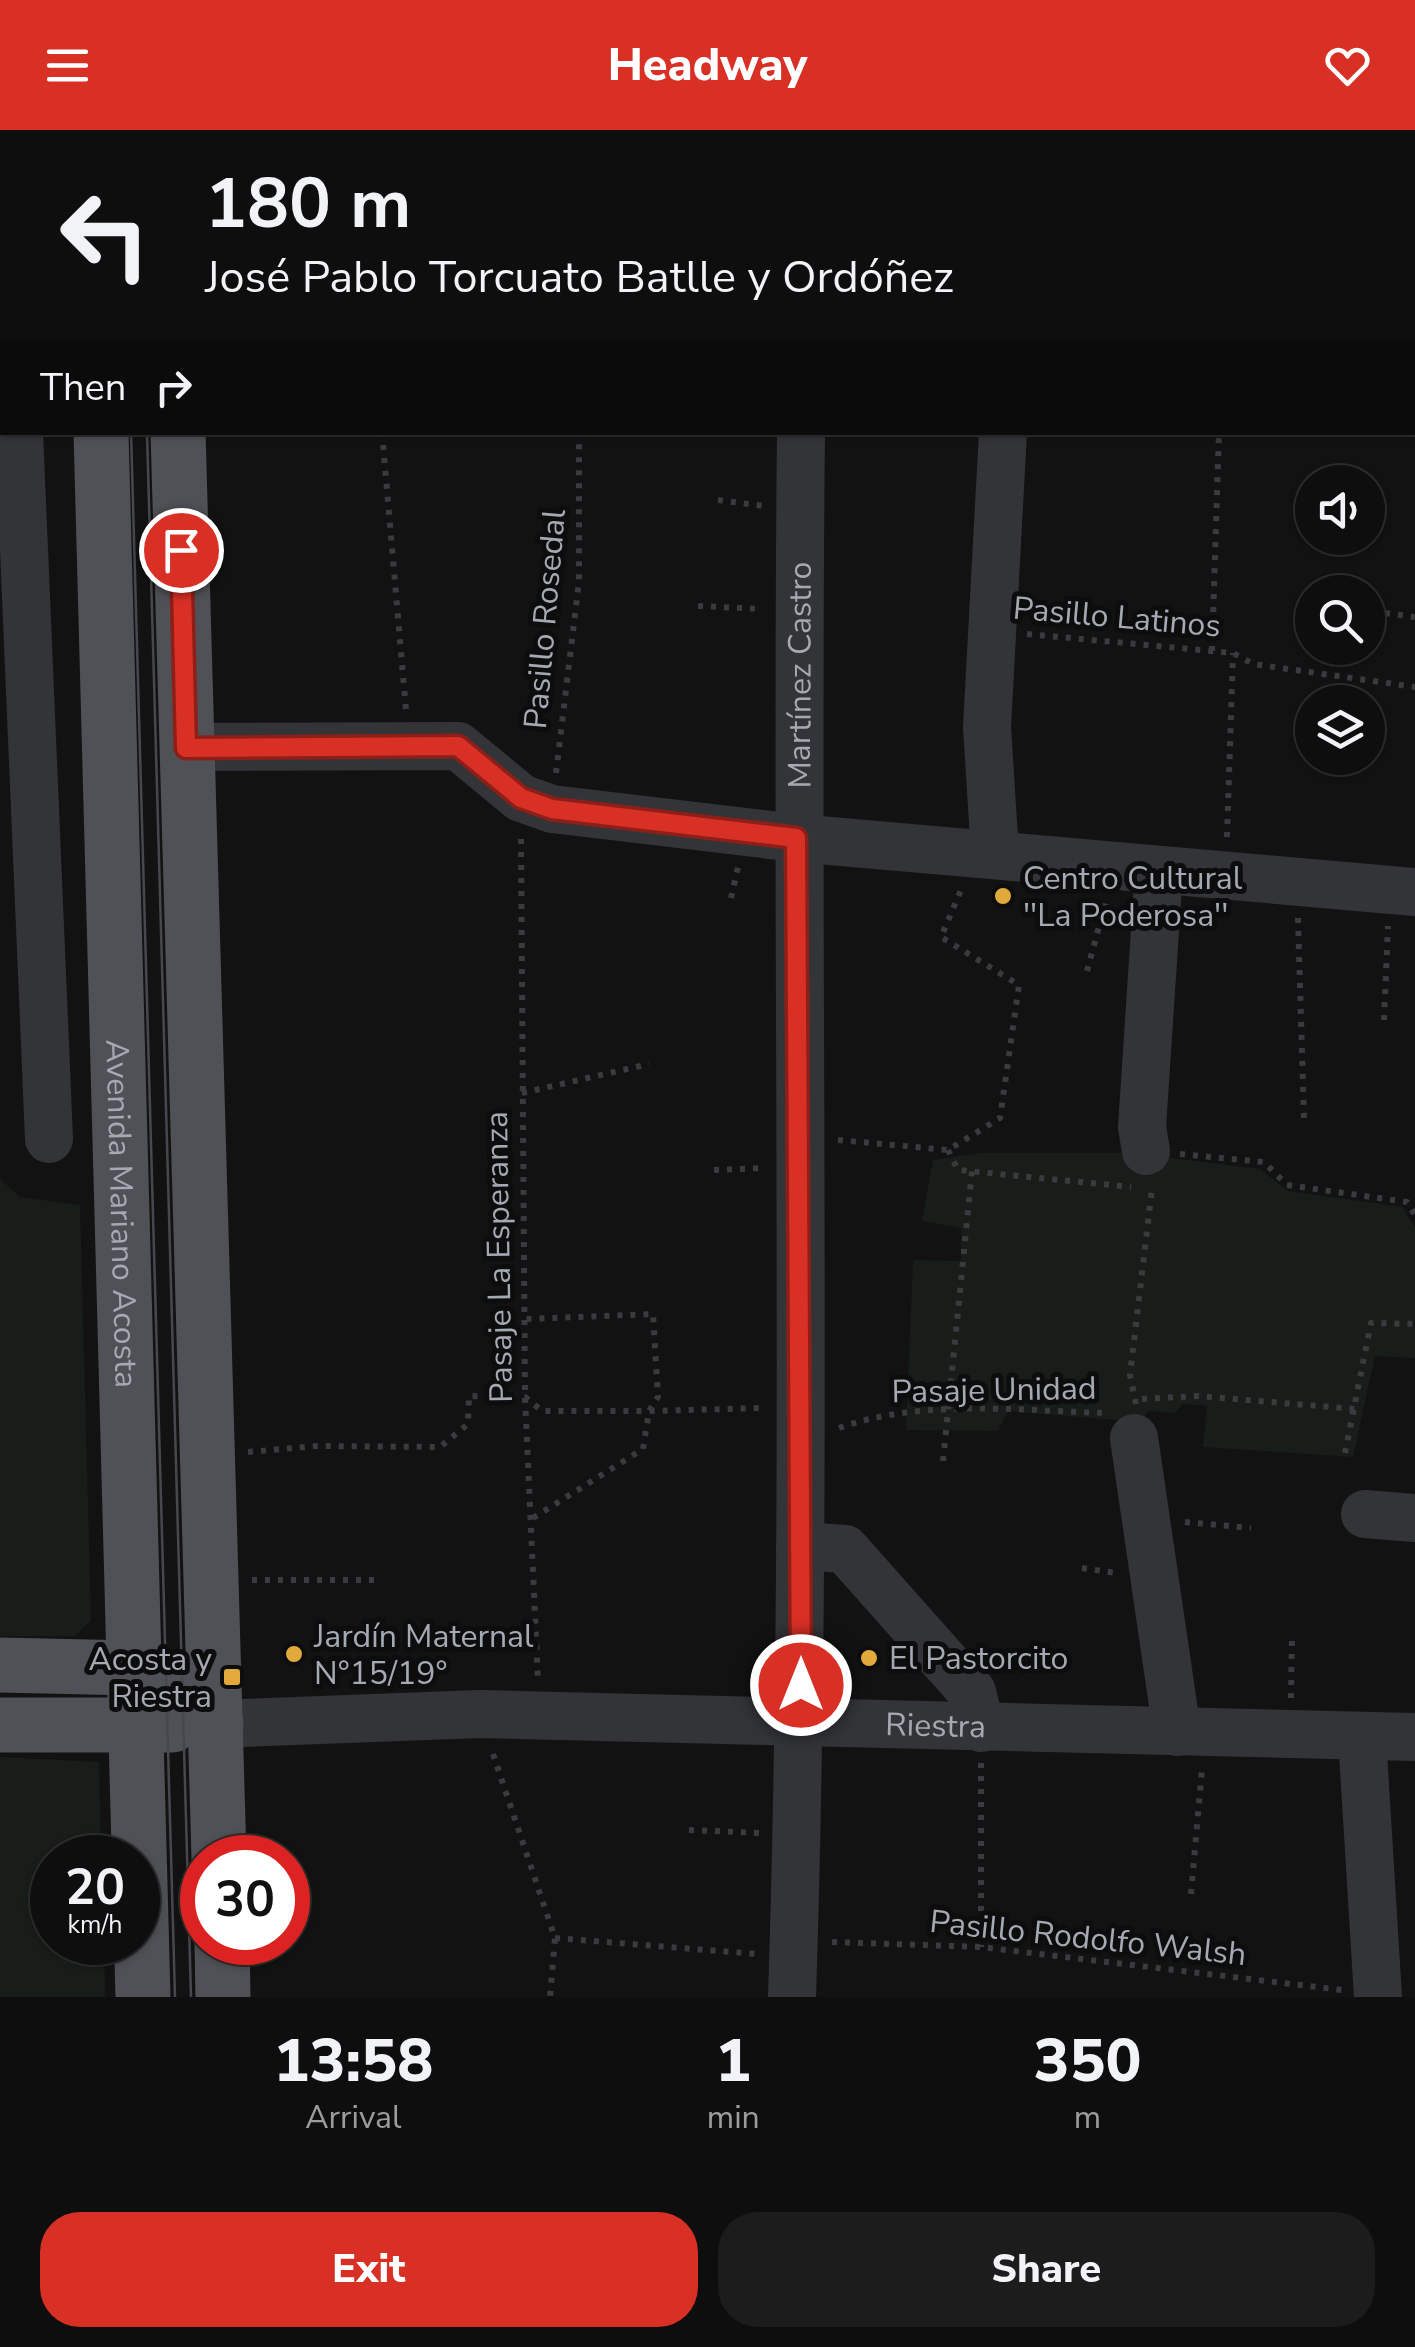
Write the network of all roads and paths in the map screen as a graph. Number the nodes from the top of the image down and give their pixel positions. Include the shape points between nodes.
1 (19, 435) edge
2 (100, 435) edge
3 (178, 435) edge
4 (382, 435) edge
5 (579, 435) edge
6 (801, 435) edge
7 (1003, 435) edge
8 (1219, 435) edge
9 (698, 606) dead end
10 (799, 611) junction
11 (1385, 613) dead end
12 (1415, 617) edge
13 (990, 630) junction
14 (1212, 651) junction
15 (1233, 653) junction
16 (1415, 687) edge
17 (410, 745) junction
18 (186, 748) junction
19 (537, 803) junction
20 (796, 838) junction
21 (926, 850) junction
22 (994, 856) junction
23 (1138, 868) junction
24 (1225, 875) junction
25 (1297, 881) junction
26 (1402, 891) edge
27 (1088, 971) dead end
28 (1384, 1020) dead end
29 (649, 1064) dead end
30 (522, 1093) junction
31 (1304, 1118) dead end
32 (48, 1139) dead end
33 (838, 1140) dead end
34 (948, 1150) junction
35 (798, 1167) junction
36 (714, 1170) dead end
37 (1149, 1170) junction
38 (972, 1171) junction
39 (1415, 1215) edge
40 (524, 1319) junction
41 (1415, 1324) edge
42 (524, 1397) junction
43 (947, 1409) junction
44 (1354, 1409) junction
45 (649, 1410) junction
46 (1135, 1417) junction
47 (799, 1426) junction
48 (1345, 1453) dead end
49 (206, 1456) junction
50 (943, 1461) dead end
51 (1365, 1514) dead end
52 (533, 1518) junction
53 (1144, 1518) junction
54 (1415, 1518) edge
55 (1251, 1528) dead end
56 (800, 1546) junction
57 (210, 1580) junction
58 (374, 1580) dead end
59 (1292, 1633) dead end
60 (0, 1665) edge
61 (134, 1668) junction
62 (480, 1714) junction
63 (539, 1716) junction
64 (801, 1720) junction
65 (216, 1724) junction
66 (0, 1725) edge
67 (136, 1726) junction
68 (981, 1728) junction
69 (1191, 1732) junction
70 (1290, 1734) junction
71 (1362, 1736) junction
72 (1415, 1737) edge
73 (689, 1830) dead end
74 (797, 1834) junction
75 (218, 1835) edge
76 (1191, 1894) dead end
77 (555, 1938) junction
78 (981, 1947) junction
79 (222, 1965) edge
80 (793, 1965) edge
81 (1378, 1996) edge
82 (143, 1997) edge
83 (223, 1997) edge
84 (550, 1997) edge

1 - 32 street
2 - 61 main road, Avenida Mariano Acosta
3 - 18 main road
4 - 17 path
5 - 19 path, Pasillo Rosedal via 580,581
6 - 10 street, Martínez Castro
7 - 13 street
8 - 14 path
9 - 10 path
10 - 20 street, Martínez Castro
11 - 12 path
13 - 14 path, Pasillo Latinos
13 - 22 street
14 - 15 path, Pasillo Latinos
15 - 16 path, Pasillo Latinos via 1253,664
15 - 24 path
17 - 18 street
17 - 19 street via 458,746
18 - 49 main road
19 - 20 street
19 - 30 path, Pasaje La Esperanza
20 - 21 street
20 - 35 street, Martínez Castro
21 - 22 street
21 - 34 path via 963,886 941,937 1020,986 1000,1118
22 - 23 street
23 - 24 street
23 - 27 path
23 - 37 street via 1142,1128
24 - 25 street
25 - 26 street
25 - 31 path
26 - 28 path
29 - 30 path
30 - 40 path, Pasaje La Esperanza
33 - 34 path
34 - 38 path via 958,1170
35 - 36 path
35 - 47 street, Martínez Castro
37 - 38 path
37 - 39 path via 1264,1162 1287,1185 1407,1202
37 - 46 path via 1130,1375
38 - 43 path
40 - 42 path, Pasaje La Esperanza
40 - 45 path via 653,1314 658,1397
41 - 44 path via 1371,1322
42 - 45 path, Pasaje Unidad via 542,1411
42 - 49 path, Pasaje Unidad via 469,1396 468,1424 440,1447 317,1446
42 - 52 path, Pasaje La Esperanza
43 - 46 path, Pasaje Unidad
43 - 47 path, Pasaje Unidad via 866,1418 818,1434
43 - 50 path
44 - 46 path, Pasaje Unidad via 1198,1396
44 - 48 path
45 - 47 path, Pasaje Unidad
45 - 52 path via 643,1450
46 - 53 street
47 - 56 street, Martínez Castro
49 - 57 main road
51 - 54 street
52 - 63 path, Pasaje La Esperanza
53 - 55 path
53 - 69 street
56 - 64 street, Martínez Castro
56 - 68 street via 846,1549 972,1692
57 - 58 path
57 - 65 main road
59 - 70 path
60 - 61 main road
61 - 65 main road via 166,1683
61 - 67 main road, Avenida Mariano Acosta
62 - 63 street, Riestra
62 - 65 street, Riestra
62 - 77 path
63 - 64 street, Riestra
64 - 68 street, Riestra
64 - 74 street, Martínez Castro
65 - 67 main road
65 - 75 main road
66 - 67 main road
67 - 82 main road, Avenida Mariano Acosta
68 - 69 street, Riestra
68 - 78 path
69 - 70 street, Riestra
69 - 76 path
70 - 71 street, Riestra
71 - 72 street, Riestra
71 - 81 street
73 - 74 path
74 - 80 street, Martínez Castro
77 - 80 path, Pasillo Rodolfo Walsh
77 - 84 path
78 - 80 path, Pasillo Rodolfo Walsh
78 - 81 path, Pasillo Rodolfo Walsh
79 - 83 main road

